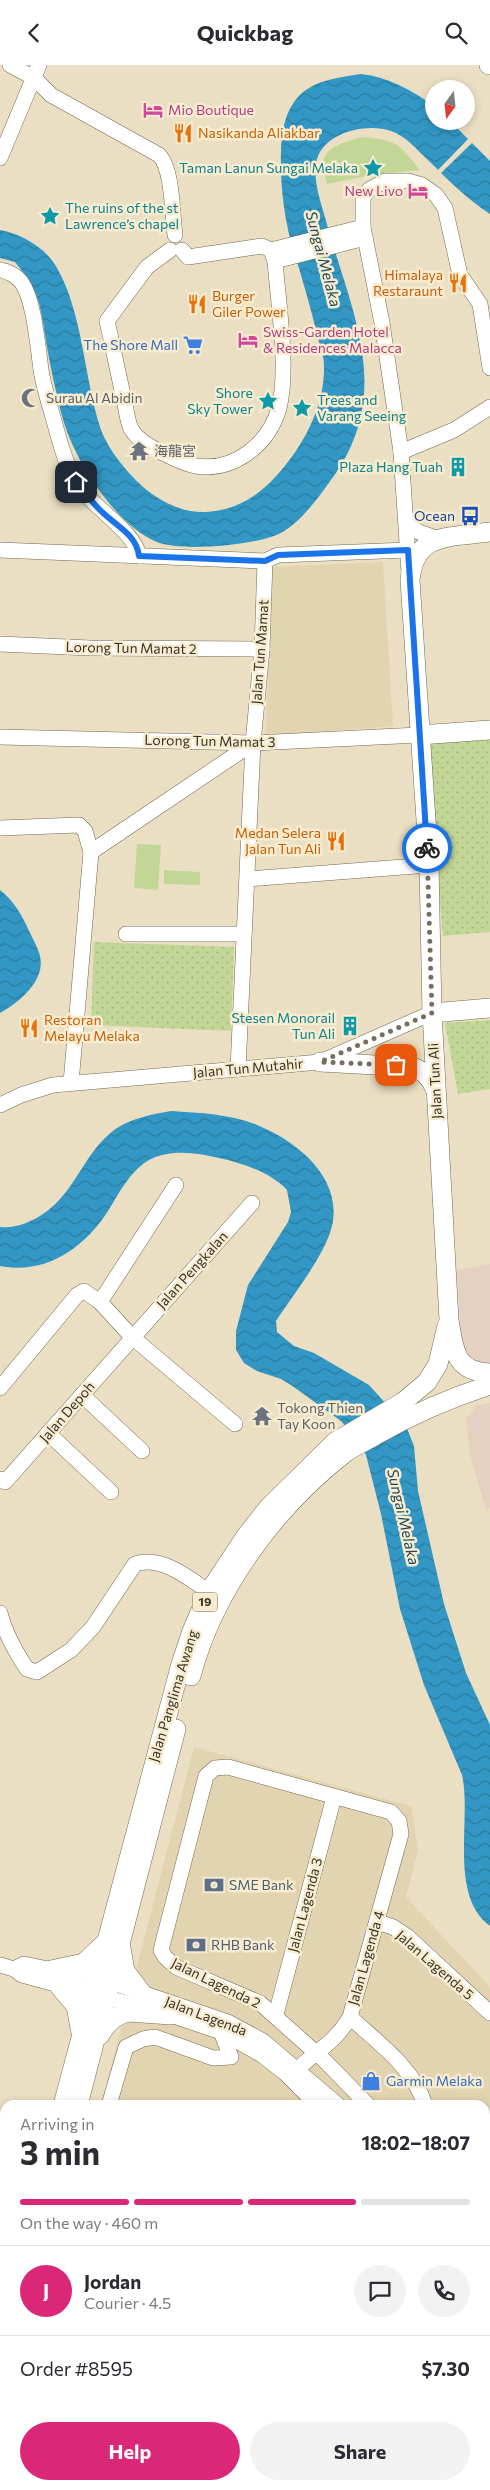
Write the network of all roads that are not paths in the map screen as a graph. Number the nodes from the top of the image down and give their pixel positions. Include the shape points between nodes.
1 (10, 65) edge
2 (37, 71) edge
3 (51, 95) junction
4 (25, 101) junction
5 (0, 158) edge
6 (364, 233) junction
7 (176, 250) junction
8 (273, 255) junction
9 (0, 270) edge
10 (485, 307) edge
11 (490, 368) edge
12 (490, 407) edge
13 (401, 452) junction
14 (405, 515) junction
15 (490, 532) edge
16 (439, 539) junction
17 (0, 550) edge
18 (408, 550) junction
19 (139, 556) junction
20 (265, 561) junction
21 (410, 580) junction
22 (0, 644) edge
23 (262, 649) junction
24 (490, 730) edge
25 (419, 735) junction
26 (0, 737) edge
27 (253, 743) junction
28 (0, 828) edge
29 (91, 852) junction
30 (428, 865) junction
31 (248, 879) junction
32 (126, 934) dead end
33 (244, 934) junction
34 (490, 1008) edge
35 (432, 1013) junction
36 (320, 1062) junction
37 (238, 1069) junction
38 (70, 1083) junction
39 (435, 1089) junction
40 (0, 1105) edge
41 (176, 1185) dead end
42 (252, 1203) dead end
43 (100, 1301) junction
44 (449, 1320) junction
45 (132, 1337) junction
46 (490, 1373) edge
47 (490, 1385) edge
48 (0, 1387) edge
49 (82, 1395) junction
50 (409, 1407) junction
51 (235, 1424) dead end
52 (48, 1433) junction
53 (342, 1446) junction
54 (142, 1451) dead end
55 (2, 1483) edge
56 (111, 1492) dead end
57 (209, 1592) junction
58 (0, 1613) edge
59 (9, 1639) junction
60 (0, 1653) edge
61 (334, 1797) junction
62 (377, 1922) junction
63 (112, 1942) junction
64 (7, 1967) edge
65 (55, 1978) junction
66 (101, 1988) junction
67 (140, 1992) junction
68 (490, 2013) edge
69 (276, 2014) junction
70 (171, 2015) junction
71 (350, 2017) junction
72 (221, 2032) junction
73 (88, 2041) junction
74 (320, 2053) junction
75 (298, 2077) junction
76 (65, 2100) edge
77 (79, 2100) edge
78 (111, 2100) edge
79 (314, 2100) edge
80 (331, 2100) edge
81 (363, 2100) edge
82 (423, 2100) edge

1 - 2 street
2 - 3 street
2 - 4 street
3 - 4 street via 37,94
3 - 7 street via 159,155 164,161 175,235 168,240
4 - 5 street
6 - 8 street
6 - 10 street via 363,197 370,189 385,181 422,185 436,195 445,208 460,275
6 - 13 street via 382,323
7 - 8 street via 188,257 262,246
7 - 8 street via 147,267 107,321 131,429 153,448 196,466 226,464 250,452 267,433 276,415 282,376
9 - 19 street via 8,271 22,283 28,299 53,419 76,482 100,511 134,539
10 - 11 street
12 - 13 street via 454,430
13 - 14 street
14 - 16 street via 416,531
14 - 18 street
15 - 16 main road
16 - 21 main road, Jalan Tun Ali via 417,552
17 - 19 street
18 - 20 street via 278,555
18 - 21 street
19 - 20 street
20 - 23 street, Jalan Tun Mamat
21 - 25 main road, Jalan Tun Ali
22 - 23 street, Lorong Tun Mamat 2
23 - 27 street, Jalan Tun Mamat
24 - 25 main road
25 - 27 street, Lorong Tun Mamat 3
25 - 30 main road, Jalan Tun Ali
26 - 27 street, Lorong Tun Mamat 3
27 - 29 street
27 - 31 street, Jalan Tun Mamat
28 - 29 street via 79,825 85,831
29 - 38 street
30 - 31 street
30 - 35 main road, Jalan Tun Ali
31 - 33 street, Jalan Tun Mamat
32 - 33 street
33 - 37 street, Jalan Tun Mamat
34 - 35 main road, Jalan Tun Mutahir
35 - 36 street, Jalan Tun Mutahir
35 - 39 main road, Jalan Tun Ali
36 - 37 street, Jalan Tun Mutahir
36 - 39 main road via 412,1067 422,1070
37 - 38 street, Jalan Tun Mutahir
38 - 40 street, Jalan Tun Mutahir via 37,1089
39 - 44 main road, Jalan Tun Ali
41 - 43 street
42 - 45 street, Jalan Pengkalan
43 - 45 street
43 - 48 street via 84,1291 77,1295
44 - 46 main road, Jalan Tun Ali via 458,1359 468,1369
44 - 50 main road, Jalan Panglima Awang / 19 via 438,1364
45 - 49 street, Jalan Depoh
45 - 51 street
47 - 50 main road, Jalan Panglima Awang / 19
49 - 52 street, Jalan Depoh
49 - 54 street
50 - 53 main road, Jalan Panglima Awang / 19
52 - 55 street, Jalan Depoh
52 - 56 street
53 - 57 main road, Jalan Panglima Awang / 19 via 269,1507
53 - 63 main road, Jalan Panglima Awang / 19 via 262,1537 225,1595 205,1634
57 - 59 street via 184,1574 143,1561 135,1564 123,1579 93,1627 72,1649 38,1672 27,1669
57 - 63 main road, Jalan Panglima Awang / 19 via 181,1664
58 - 59 street
59 - 60 street
61 - 62 street, Jalan Lagenda 4 via 391,1812 399,1821 401,1834
61 - 69 street, Jalan Lagenda 3
61 - 69 street, Jalan Lagenda 2 via 228,1767 215,1768 206,1777 162,1950 176,1967 245,1995
62 - 68 street, Jalan Lagenda 5 via 408,1937
62 - 71 street, Jalan Lagenda 4
63 - 65 main road via 84,1963
63 - 66 main road, Jalan Panglima Awang / 19
63 - 67 main road via 125,1971
64 - 65 street via 22,1975
65 - 66 street
65 - 73 main road via 76,2006
66 - 67 street, Jalan Lagenda
66 - 70 street, Jalan Lagenda
66 - 73 main road, Jalan Panglima Awang / 19
67 - 75 street, Jalan Lagenda via 206,2014 247,2032 263,2041
69 - 74 street, Jalan Lagenda 2
70 - 72 street, Jalan Lagenda
70 - 73 main road via 121,2014
71 - 74 street, Jalan Lagenda 4 via 335,2039
71 - 82 street via 411,2074
72 - 75 street, Jalan Lagenda
72 - 78 street via 231,2057 213,2058 155,2037 126,2047
73 - 76 main road, Jalan Panglima Awang / 19
73 - 77 main road, Jalan Panglima Awang / 19
74 - 75 street, Jalan Lagenda 4
74 - 81 street, Jalan Lagenda 2
75 - 79 street, Jalan Lagenda
75 - 80 street, Jalan Lagenda

